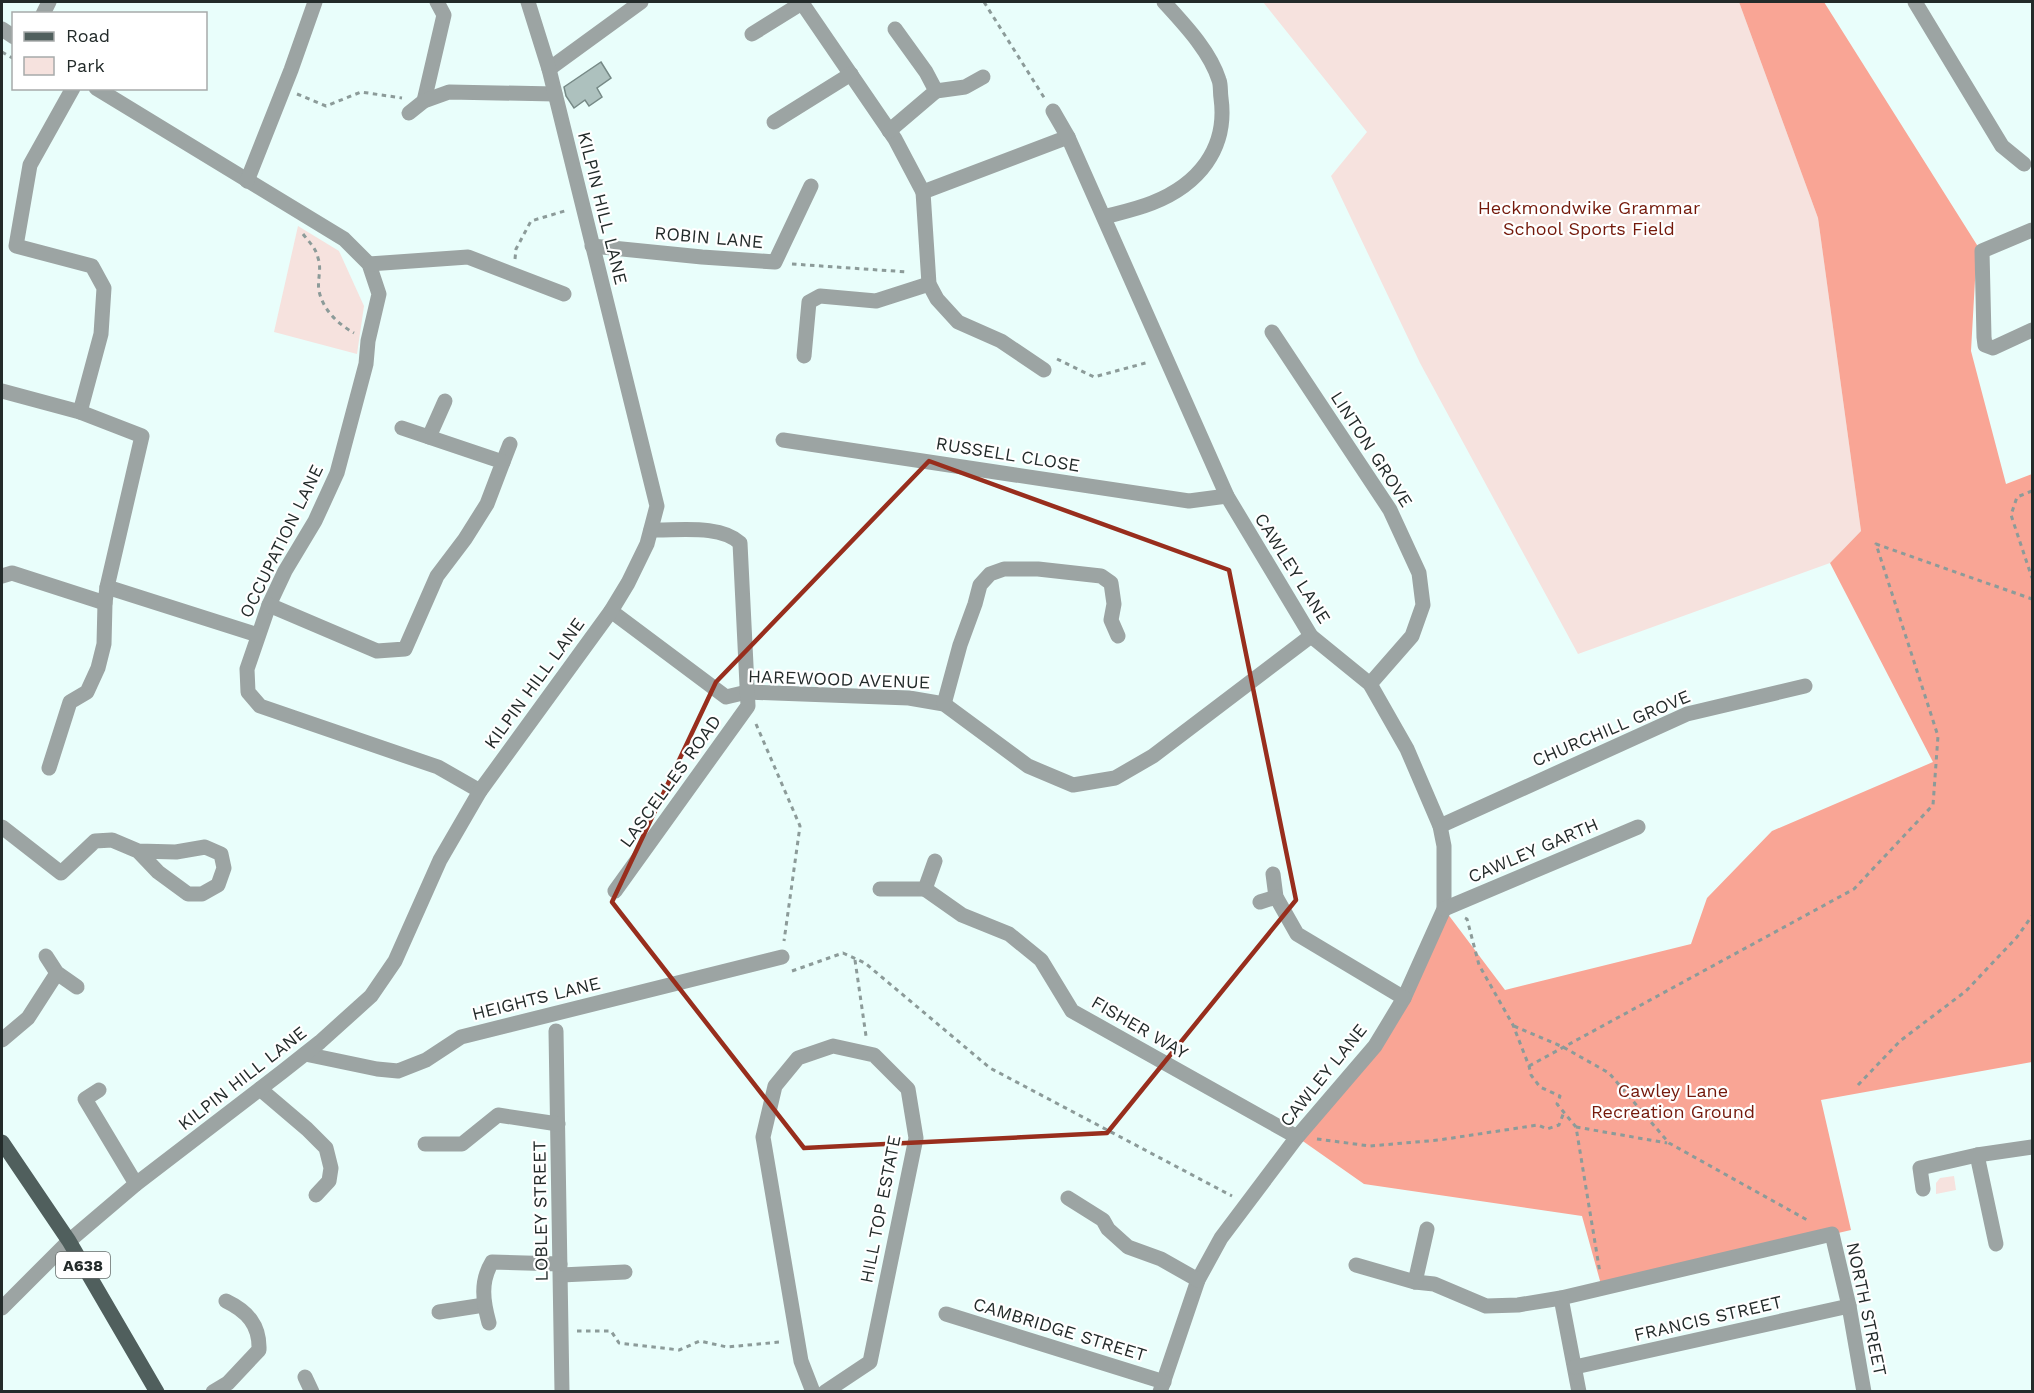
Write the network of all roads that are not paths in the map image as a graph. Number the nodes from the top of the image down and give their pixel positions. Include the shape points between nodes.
1 (315, 2) edge
2 (437, 2) edge
3 (528, 2) edge
4 (641, 2) edge
5 (803, 2) edge
6 (1164, 2) edge
7 (1915, 2) edge
8 (895, 29) dead end
9 (752, 34) dead end
10 (549, 69) junction
11 (851, 74) junction
12 (983, 77) dead end
13 (72, 90) edge
14 (99, 90) edge
15 (936, 91) junction
16 (555, 94) junction
17 (424, 101) junction
18 (1053, 111) road end
19 (409, 113) dead end
20 (774, 122) dead end
21 (889, 131) junction
22 (1068, 137) junction
23 (2024, 164) dead end
24 (247, 181) junction
25 (812, 186) dead end
26 (922, 192) junction
27 (1104, 217) junction
28 (2032, 230) edge
29 (592, 246) junction
30 (369, 264) junction
31 (929, 279) junction
32 (564, 294) dead end
33 (2032, 330) edge
34 (1272, 332) dead end
35 (804, 356) dead end
36 (1044, 370) dead end
37 (2, 391) edge
38 (445, 401) dead end
39 (81, 412) junction
40 (402, 428) dead end
41 (429, 437) junction
42 (783, 440) dead end
43 (510, 444) dead end
44 (503, 462) junction
45 (1227, 496) junction
46 (651, 530) junction
47 (2, 576) edge
48 (107, 587) junction
49 (105, 603) junction
50 (269, 605) junction
51 (611, 611) junction
52 (258, 635) junction
53 (1118, 636) dead end
54 (1311, 636) junction
55 (1370, 684) junction
56 (1805, 686) dead end
57 (748, 699) junction
58 (944, 704) junction
59 (49, 768) dead end
60 (480, 791) junction
61 (1440, 826) junction
62 (2, 827) edge
63 (1638, 828) dead end
64 (138, 851) junction
65 (935, 861) dead end
66 (1273, 874) dead end
67 (880, 889) dead end
68 (925, 890) junction
69 (615, 891) dead end
70 (1444, 909) junction
71 (46, 956) dead end
72 (782, 957) road end
73 (57, 973) junction
74 (77, 987) dead end
75 (1404, 998) junction
76 (556, 1031) dead end
77 (2, 1040) edge
78 (304, 1054) junction
79 (260, 1089) junction
80 (99, 1090) dead end
81 (558, 1124) junction
82 (1297, 1137) junction
83 (2, 1142) edge
84 (425, 1144) dead end
85 (2032, 1147) edge
86 (1977, 1155) junction
87 (136, 1184) junction
88 (1923, 1189) dead end
89 (316, 1195) dead end
90 (1068, 1198) dead end
91 (1426, 1229) dead end
92 (69, 1241) junction
93 (1996, 1244) dead end
94 (1356, 1265) dead end
95 (560, 1270) junction
96 (625, 1272) dead end
97 (1198, 1280) junction
98 (1415, 1282) junction
99 (1561, 1298) junction
100 (226, 1301) dead end
101 (484, 1305) junction
102 (1849, 1306) junction
103 (2, 1308) edge
104 (439, 1312) dead end
105 (946, 1314) dead end
106 (489, 1323) dead end
107 (1575, 1367) junction
108 (305, 1377) dead end
109 (1162, 1387) edge
110 (157, 1392) edge
111 (213, 1392) edge
112 (312, 1392) edge
113 (562, 1392) edge
114 (813, 1392) edge
115 (825, 1392) edge
116 (1579, 1392) edge
117 (1864, 1392) edge

1 - 24 street
2 - 17 street via 444,15
3 - 10 street, KILPIN HILL LANE
4 - 10 street
5 - 9 street
5 - 11 street
6 - 27 street via 1198,40 1219,80 1223,116 1216,148 1202,171 1177,190 1152,203
7 - 23 street via 2002,146
8 - 15 street
10 - 16 street, KILPIN HILL LANE
11 - 20 street
11 - 21 street
12 - 15 street via 965,87
13 - 39 street via 30,165 16,246 92,266 104,288 101,333
14 - 24 street, OCCUPATION LANE
15 - 21 street
16 - 17 street via 449,92
16 - 29 street, KILPIN HILL LANE
17 - 19 street
18 - 22 street, CAWLEY LANE
21 - 26 street
22 - 26 street
22 - 27 street, CAWLEY LANE
24 - 30 street, OCCUPATION LANE via 344,239
25 - 29 street, ROBIN LANE via 775,262
26 - 31 street
27 - 45 street, CAWLEY LANE
28 - 33 street via 1982,251 1985,345 1993,348
29 - 46 street, KILPIN HILL LANE via 657,506
30 - 32 street via 468,257
30 - 50 street, OCCUPATION LANE via 379,294 366,364 337,473
31 - 35 street via 876,301 820,296 809,302
31 - 36 street via 938,299 958,322 1001,341
34 - 55 street, LINTON GROVE via 1390,510 1419,573 1423,605 1412,636
37 - 39 street
38 - 41 street
39 - 48 street via 142,436
40 - 41 street
41 - 44 street
42 - 45 street, RUSSELL CLOSE via 1189,501
43 - 44 street
44 - 50 street via 487,504 437,576 405,649 377,651
45 - 54 street, CAWLEY LANE
46 - 51 street, KILPIN HILL LANE
46 - 57 street via 718,531 732,535 740,543
47 - 49 street via 12,573
48 - 49 street
48 - 52 street
49 - 59 street via 104,644 98,668 87,692 70,702
50 - 52 street, OCCUPATION LANE
51 - 57 street, HAREWOOD AVENUE via 726,698
51 - 60 street, KILPIN HILL LANE
52 - 60 street, OCCUPATION LANE via 247,669 248,692 260,706 438,767
53 - 58 street via 1111,620 1111,583 1101,576 1038,569 1004,569 990,574 980,585
54 - 55 street, CAWLEY LANE
54 - 58 street, HAREWOOD AVENUE via 1153,756 1115,778 1073,785 1037,770
55 - 61 street, CAWLEY LANE via 1407,749
56 - 61 street, CHURCHILL GROVE via 1687,714
57 - 58 street, HAREWOOD AVENUE via 909,698
57 - 69 street, LASCELLES ROAD
60 - 78 street, KILPIN HILL LANE via 440,860 395,962 371,996
61 - 70 street, CAWLEY LANE via 1444,846
62 - 64 street via 61,873 95,841 112,840
63 - 70 street, CAWLEY GARTH
64 - 64 street via 188,894 202,894 218,885 224,868 221,854 205,847 176,852
65 - 68 street
66 - 75 street via 1268,899 1297,934
67 - 68 street
68 - 82 street, FISHER WAY via 962,915 1009,934 1033,953 1072,1011
70 - 75 street, CAWLEY LANE
71 - 73 street
72 - 78 street, HEIGHTS LANE via 461,1037 426,1060 398,1071
73 - 74 street
73 - 77 street via 28,1018
75 - 82 street, CAWLEY LANE via 1375,1046
76 - 81 street, LOBLEY STREET
78 - 79 street, KILPIN HILL LANE
79 - 87 street, KILPIN HILL LANE
79 - 89 street via 326,1148 331,1168 329,1181
80 - 87 street via 85,1099
81 - 84 street via 498,1114 462,1144
81 - 95 street, LOBLEY STREET
82 - 97 street, CAWLEY LANE via 1221,1239
83 - 92 main road, A638
85 - 86 street
86 - 88 street via 1920,1168
86 - 93 street
87 - 92 street, KILPIN HILL LANE
90 - 97 street via 1103,1220 1128,1247 1161,1259
91 - 98 street
92 - 103 street, KILPIN HILL LANE
92 - 110 main road, A638
94 - 98 street
95 - 96 street
95 - 101 street via 492,1262 485,1275
95 - 113 street, LOBLEY STREET
97 - 109 street, CAWLEY LANE
98 - 99 street via 1434,1284 1486,1306
99 - 102 street, NORTH STREET via 1832,1234
99 - 107 street
100 - 111 street via 249,1315 259,1350 228,1383
101 - 104 street
101 - 106 street
102 - 107 street, FRANCIS STREET
102 - 117 street, NORTH STREET
105 - 109 street, CAMBRIDGE STREET
107 - 116 street
108 - 112 street
114 - 115 street, HILL TOP ESTATE via 797,1341 763,1137 775,1086 798,1058 833,1046 874,1055 908,1089 916,1138 870,1362

